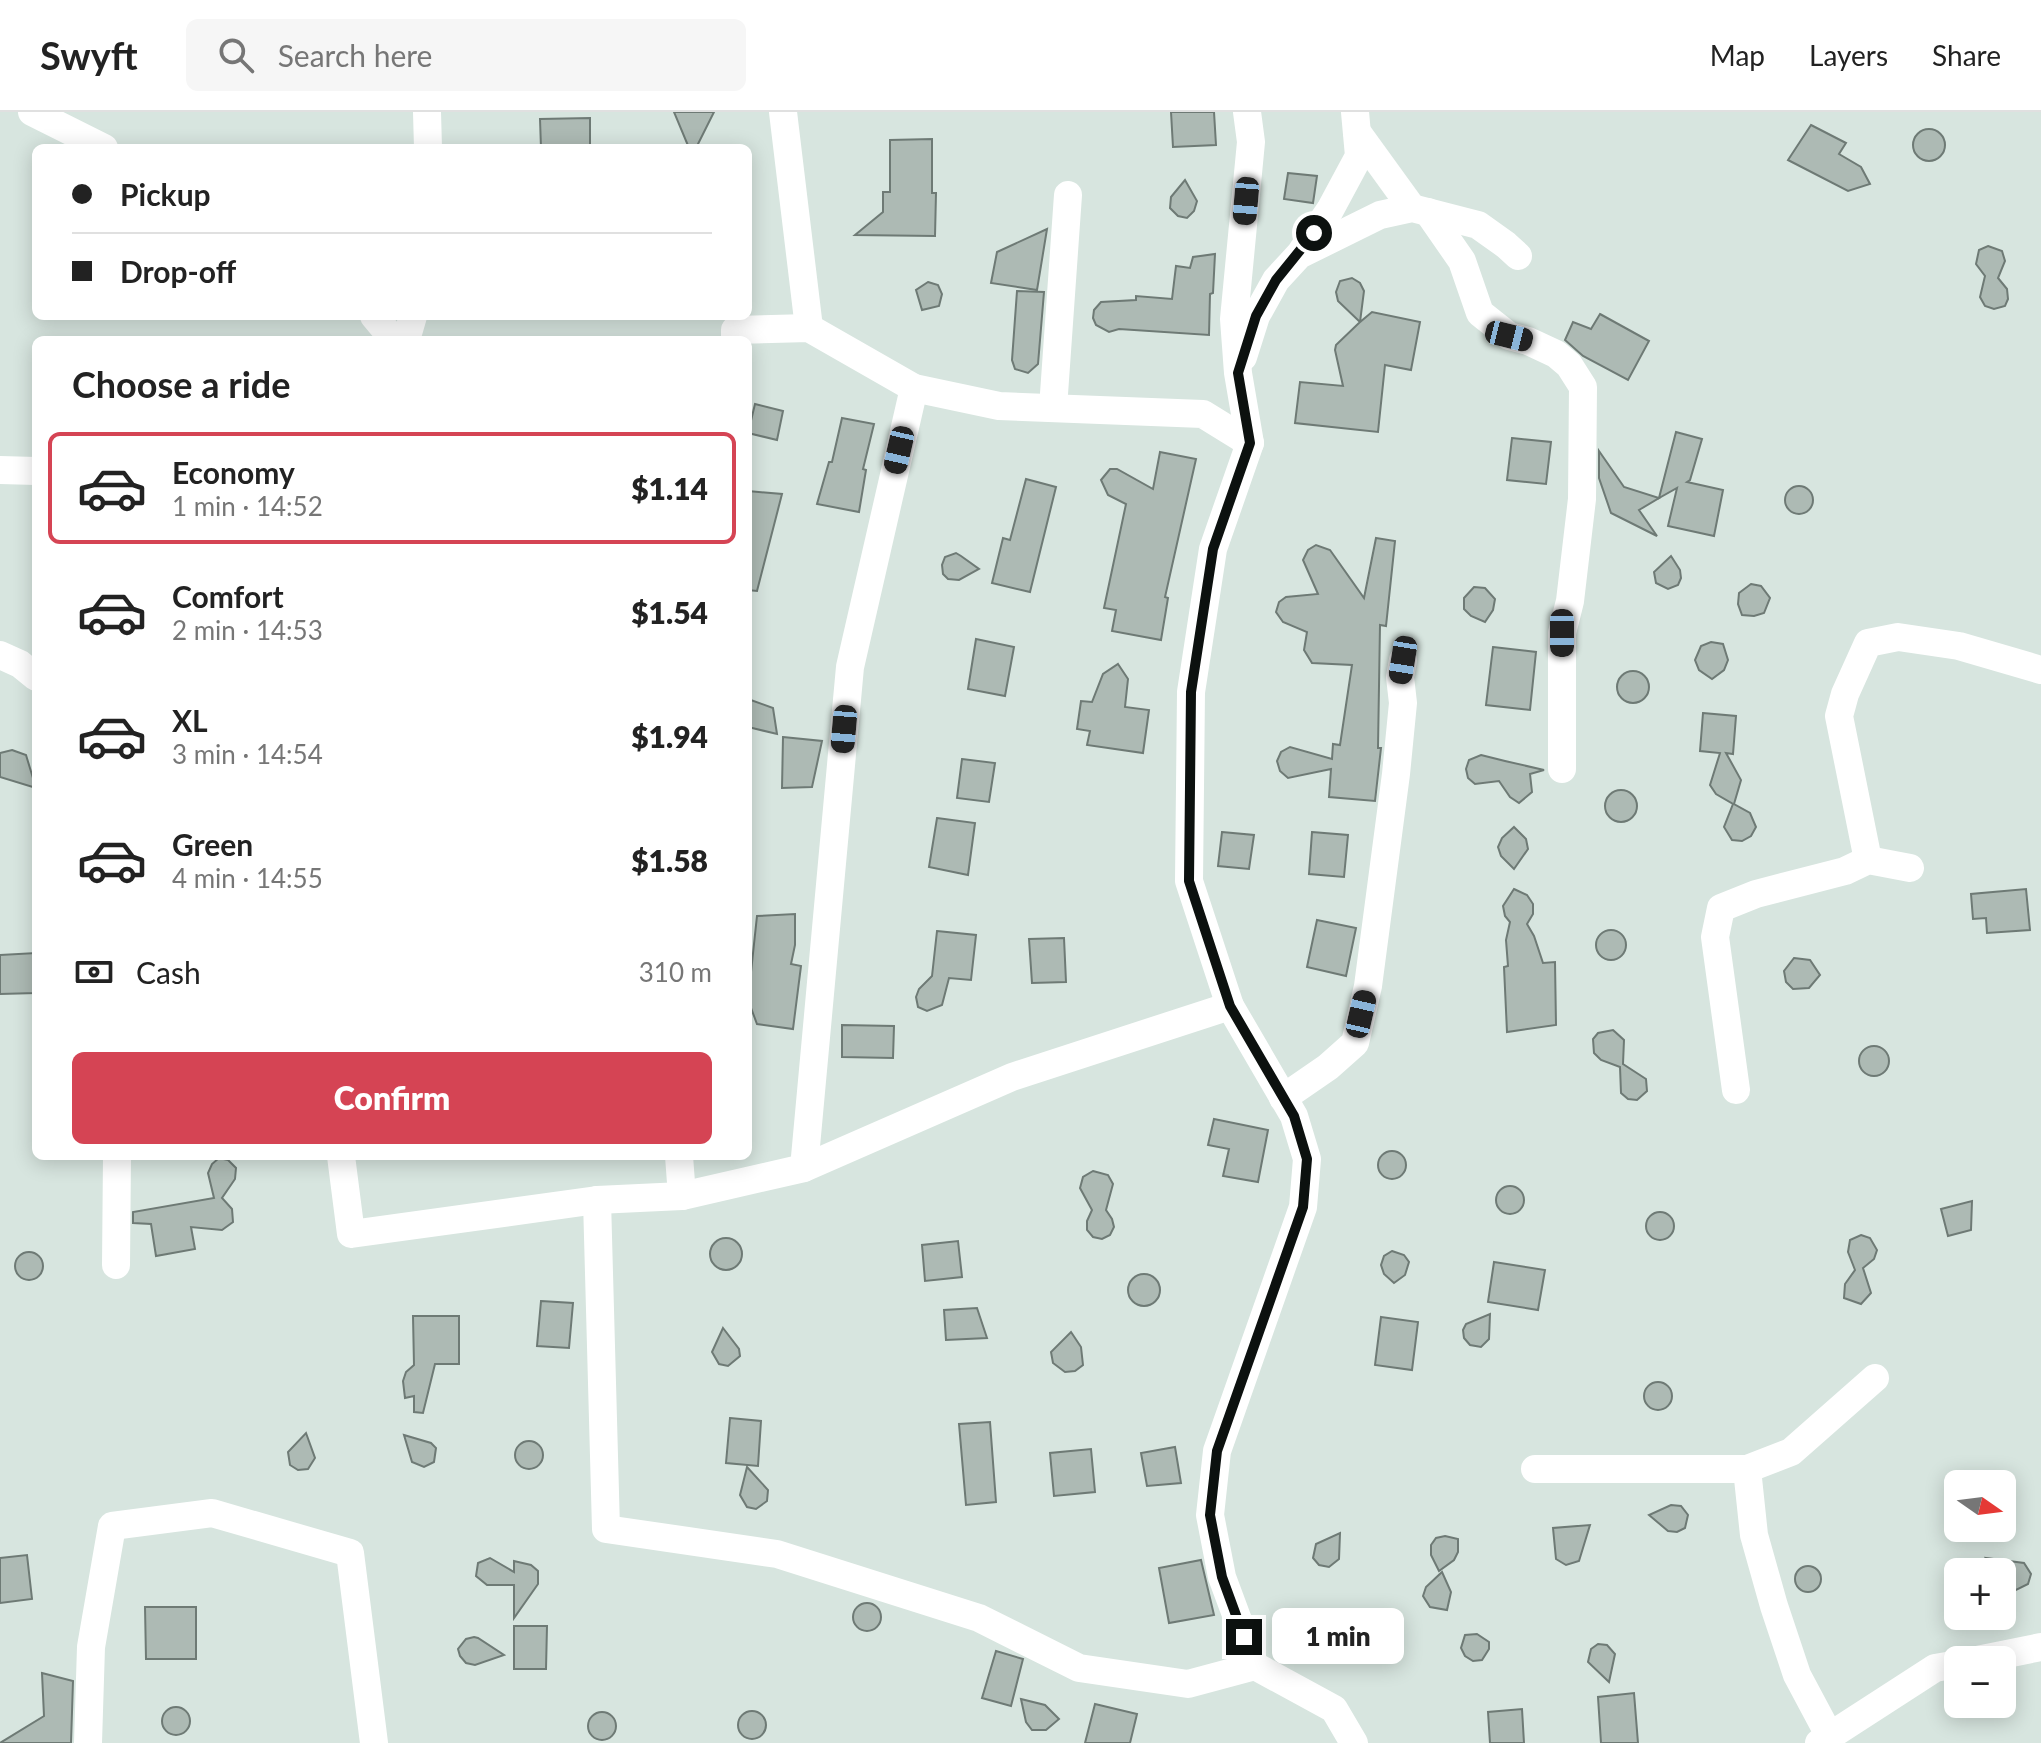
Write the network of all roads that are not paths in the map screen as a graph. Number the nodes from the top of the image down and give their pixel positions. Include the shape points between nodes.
1 (32, 112) edge
2 (427, 112) edge
3 (783, 112) edge
4 (1247, 112) edge
5 (1356, 121) edge
6 (96, 144) edge
7 (428, 144) edge
8 (1068, 195) dead end
9 (1420, 210) junction
10 (1299, 255) junction
11 (1518, 256) dead end
12 (377, 320) edge
13 (809, 328) junction
14 (391, 336) edge
15 (735, 336) edge
16 (1238, 373) junction
17 (914, 388) junction
18 (1053, 408) junction
19 (1250, 443) junction
20 (0, 470) edge
21 (32, 471) edge
22 (0, 655) edge
23 (1403, 660) dead end
24 (2041, 670) edge
25 (32, 674) edge
26 (1562, 769) dead end
27 (1868, 860) junction
28 (1910, 868) dead end
29 (1230, 1006) junction
30 (1736, 1090) dead end
31 (1283, 1098) junction
32 (117, 1160) edge
33 (342, 1160) edge
34 (679, 1160) edge
35 (804, 1168) junction
36 (682, 1196) junction
37 (597, 1200) junction
38 (116, 1265) dead end
39 (1875, 1378) dead end
40 (1535, 1469) dead end
41 (1747, 1469) junction
42 (2041, 1647) edge
43 (2016, 1652) edge
44 (1255, 1666) junction
45 (1944, 1666) edge
46 (1824, 1739) edge
47 (88, 1743) edge
48 (374, 1743) edge
49 (1354, 1743) edge

1 - 6 street
2 - 7 street
3 - 13 street
4 - 16 street via 1251,142 1234,319
5 - 9 street
5 - 10 street via 1359,156
8 - 18 street
9 - 10 street via 1380,215
9 - 11 street via 1478,225
9 - 26 street via 1462,261 1480,313 1509,336 1556,354 1583,387 1582,499 1562,633
10 - 16 street via 1276,280 1256,316
12 - 14 street
13 - 15 street via 735,330
13 - 17 street
16 - 19 street
17 - 18 street via 999,406
17 - 35 street via 850,667
18 - 19 street via 1203,414
19 - 29 street via 1213,549 1191,692 1189,881
20 - 21 street
22 - 25 street
23 - 31 street via 1396,774 1368,986 1355,1043
24 - 27 street via 1959,646 1898,637 1868,643 1839,716
27 - 28 street
27 - 30 street via 1721,908 1715,937
29 - 31 street
29 - 35 street via 1012,1077
31 - 44 street via 1307,1159 1303,1207 1217,1451 1210,1515 1222,1577
32 - 38 street
33 - 37 street via 351,1234
34 - 36 street
35 - 36 street
36 - 37 street
37 - 44 street via 606,1529 777,1554 979,1618 1079,1668 1188,1684
39 - 41 street via 1791,1452
40 - 41 street
41 - 46 street via 1754,1535 1774,1606
42 - 43 street
44 - 49 street via 1334,1709
45 - 46 street
47 - 48 street via 91,1647 112,1526 212,1513 350,1553

